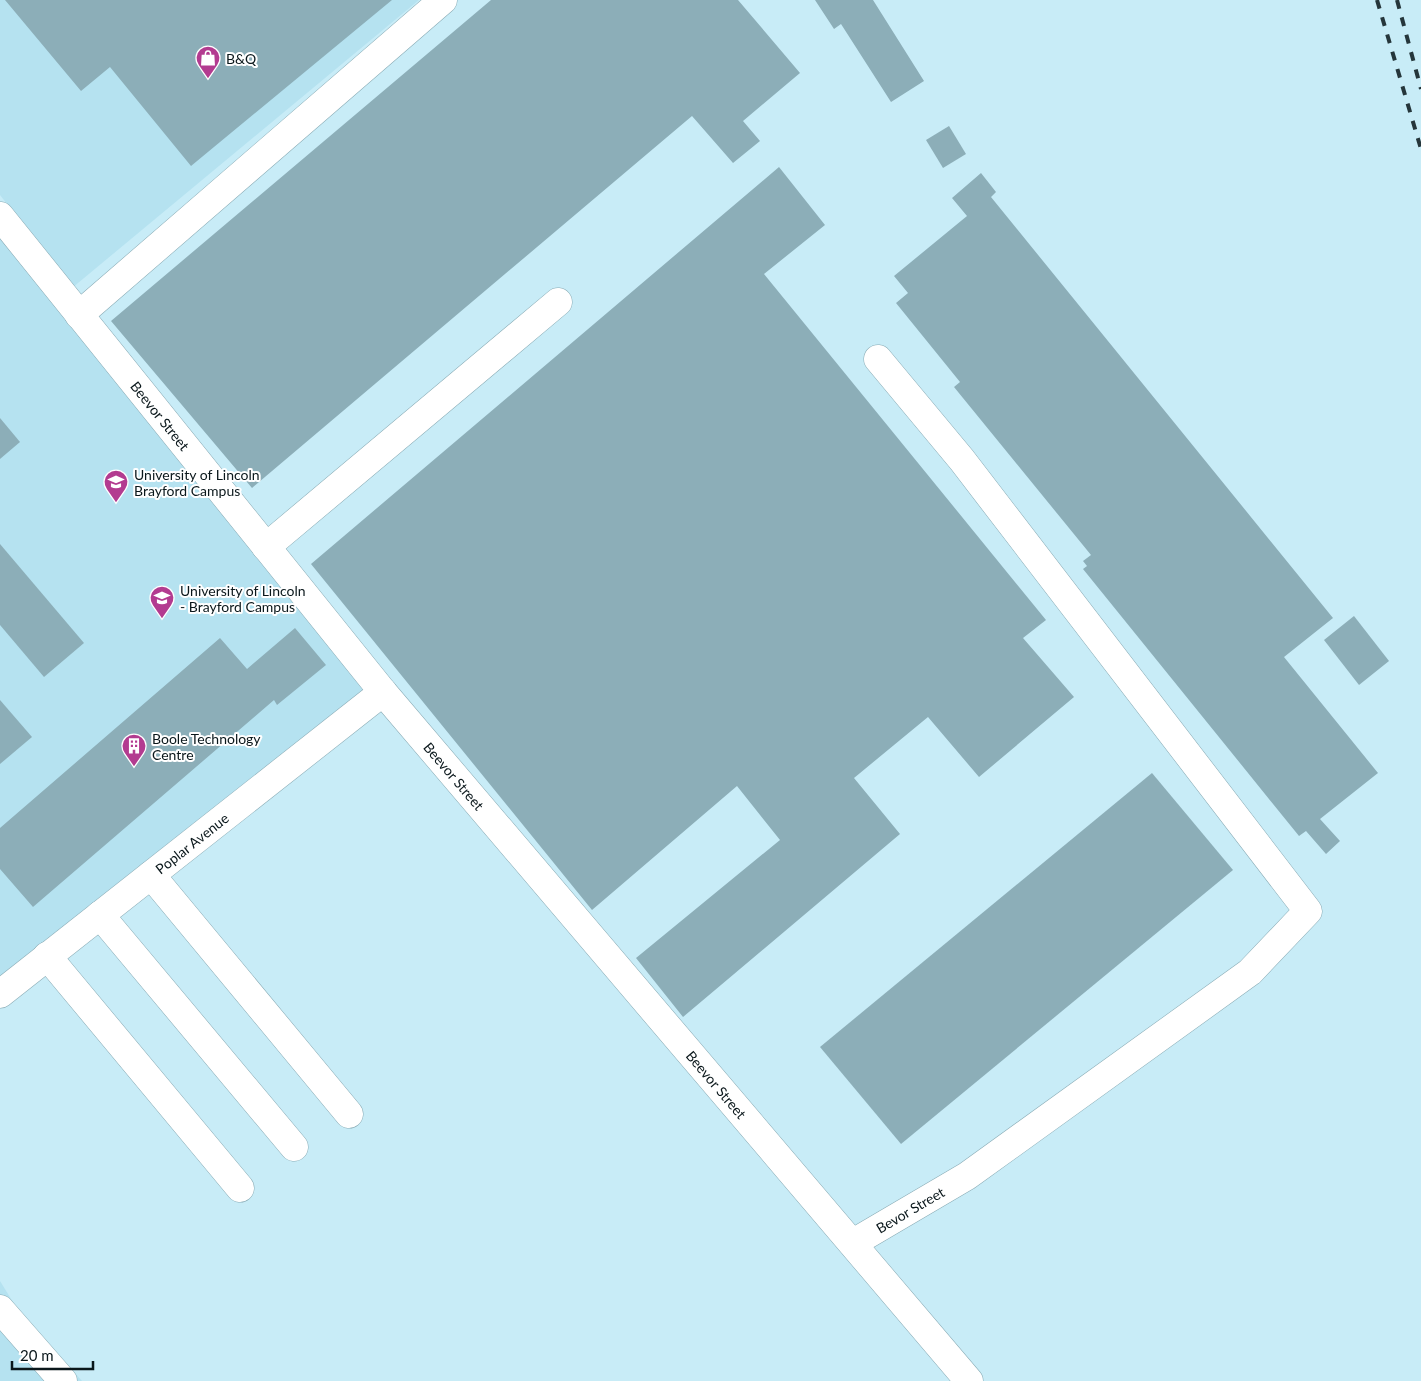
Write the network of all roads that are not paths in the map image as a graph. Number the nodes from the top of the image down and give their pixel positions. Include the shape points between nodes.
1 (443, 0) edge
2 (0, 216) edge
3 (558, 302) dead end
4 (79, 315) junction
5 (878, 359) dead end
6 (266, 547) junction
7 (383, 692) junction
8 (151, 874) junction
9 (100, 915) junction
10 (48, 956) junction
11 (0, 994) edge
12 (349, 1114) dead end
13 (294, 1147) dead end
14 (240, 1188) dead end
15 (853, 1243) junction
16 (0, 1309) edge
17 (63, 1381) edge
18 (969, 1381) edge

1 - 4 street
2 - 4 street, Beevor Street
3 - 6 street
4 - 6 street, Beevor Street
5 - 15 street, Bevor Street via 962,460 1308,911 1250,972 967,1176
6 - 7 street, Beevor Street
7 - 8 street, Poplar Avenue
7 - 15 street, Beevor Street
8 - 9 street, Poplar Avenue
8 - 12 street
9 - 10 street, Poplar Avenue
9 - 13 street
10 - 11 street, Poplar Avenue
10 - 14 street
15 - 18 street, Beevor Street
16 - 17 street

